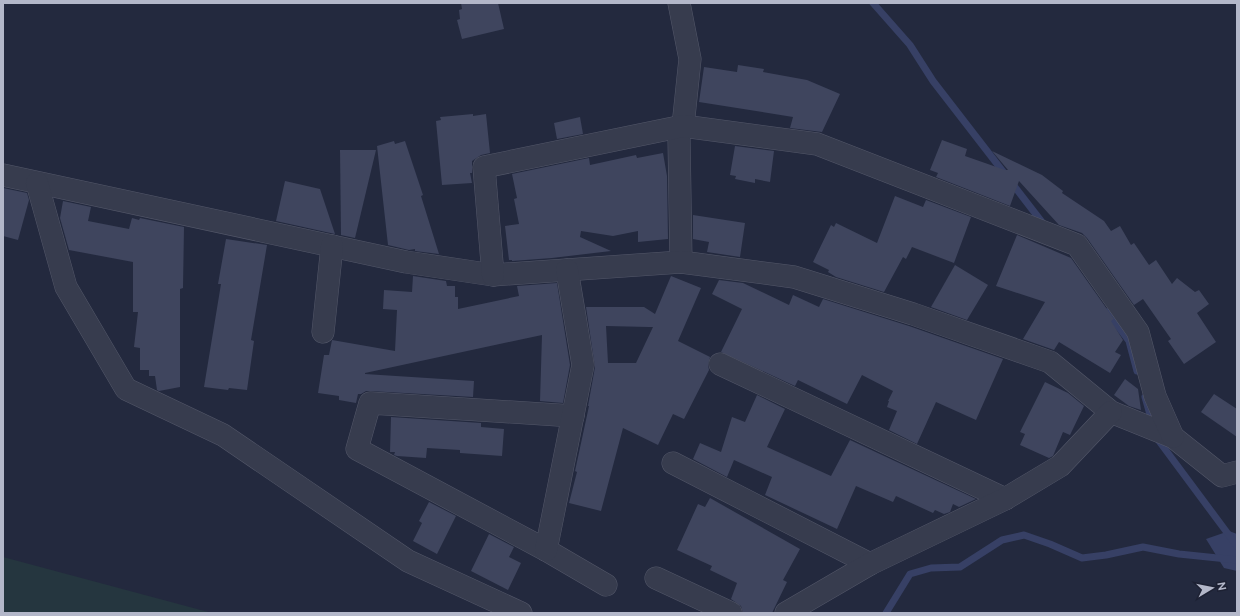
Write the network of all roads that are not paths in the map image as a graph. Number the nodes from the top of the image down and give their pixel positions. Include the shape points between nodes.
1 (679, 3) edge
2 (683, 126) junction
3 (3, 175) edge
4 (37, 183) junction
5 (332, 246) junction
6 (681, 262) junction
7 (567, 270) junction
8 (493, 275) junction
9 (324, 332) dead end
10 (720, 364) dead end
11 (1111, 412) junction
12 (573, 416) junction
13 (1173, 437) junction
14 (673, 463) dead end
15 (1237, 472) edge
16 (1005, 499) junction
17 (546, 550) junction
18 (870, 564) junction
19 (656, 578) dead end
20 (606, 585) dead end
21 (521, 613) edge
22 (731, 613) edge
23 (786, 613) edge

1 - 2 street via 690,59
2 - 6 street via 680,137
2 - 8 street via 484,167
2 - 13 street via 817,144 1077,245 1138,332 1155,396
3 - 4 street
4 - 5 street
4 - 21 street via 66,287 126,388 223,435 408,561
5 - 8 street via 406,262
5 - 9 street
6 - 7 street
6 - 11 street via 794,278 914,314 1050,362
7 - 8 street
7 - 12 street via 583,365
10 - 16 street
11 - 13 street
11 - 16 street via 1060,466
12 - 17 street
12 - 17 street via 370,403 357,449
13 - 15 street via 1222,476
14 - 18 street
16 - 18 street
17 - 20 street
18 - 23 street
19 - 22 street

